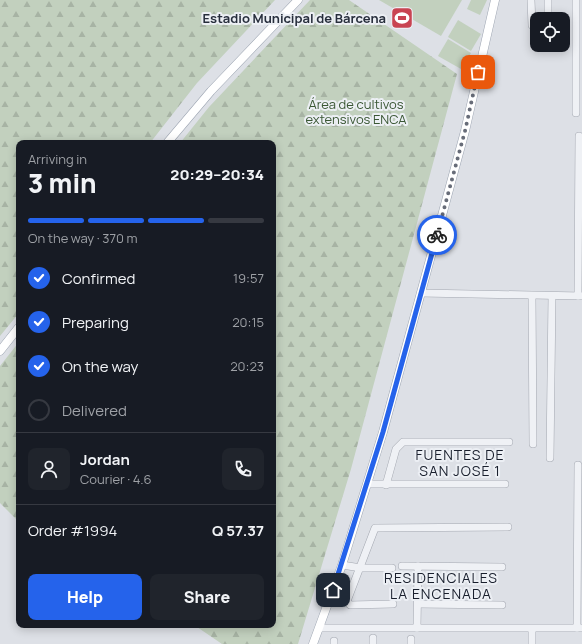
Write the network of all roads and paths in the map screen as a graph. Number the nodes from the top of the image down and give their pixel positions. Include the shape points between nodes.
1 (298, 0) edge
2 (495, 0) edge
3 (531, 0) edge
4 (548, 0) edge
5 (576, 0) edge
6 (531, 12) edge
7 (548, 12) edge
8 (576, 113) dead end
9 (579, 136) dead end
10 (170, 140) edge
11 (421, 293) junction
12 (532, 296) junction
13 (552, 296) junction
14 (580, 296) edge
15 (16, 331) edge
16 (0, 351) edge
17 (509, 442) dead end
18 (533, 444) dead end
19 (550, 458) dead end
20 (578, 465) dead end
21 (367, 484) junction
22 (386, 484) junction
23 (505, 484) dead end
24 (508, 527) dead end
25 (342, 565) junction
26 (402, 566) dead end
27 (418, 566) junction
28 (502, 567) dead end
29 (361, 568) junction
30 (392, 568) dead end
31 (392, 604) dead end
32 (418, 604) junction
33 (502, 605) dead end
34 (321, 628) junction
35 (417, 628) junction
36 (579, 628) edge
37 (532, 629) junction
38 (314, 644) edge
39 (532, 644) edge

1 - 10 main road via 211,91
2 - 11 main road via 465,131
3 - 6 street
4 - 7 street
5 - 8 street
9 - 14 street
11 - 12 street
11 - 21 main road
12 - 13 street
12 - 18 street
13 - 14 street
13 - 19 street
15 - 16 main road
17 - 22 street via 403,442 396,449
20 - 36 street
21 - 22 street
21 - 25 main road
22 - 23 street
24 - 29 street via 375,528
25 - 29 street
25 - 34 main road
26 - 27 street
27 - 28 street
27 - 32 street
29 - 30 street
29 - 31 street via 347,601 350,606
32 - 33 street
32 - 35 street
34 - 35 street
34 - 38 main road
35 - 37 street
36 - 37 street
37 - 39 street

